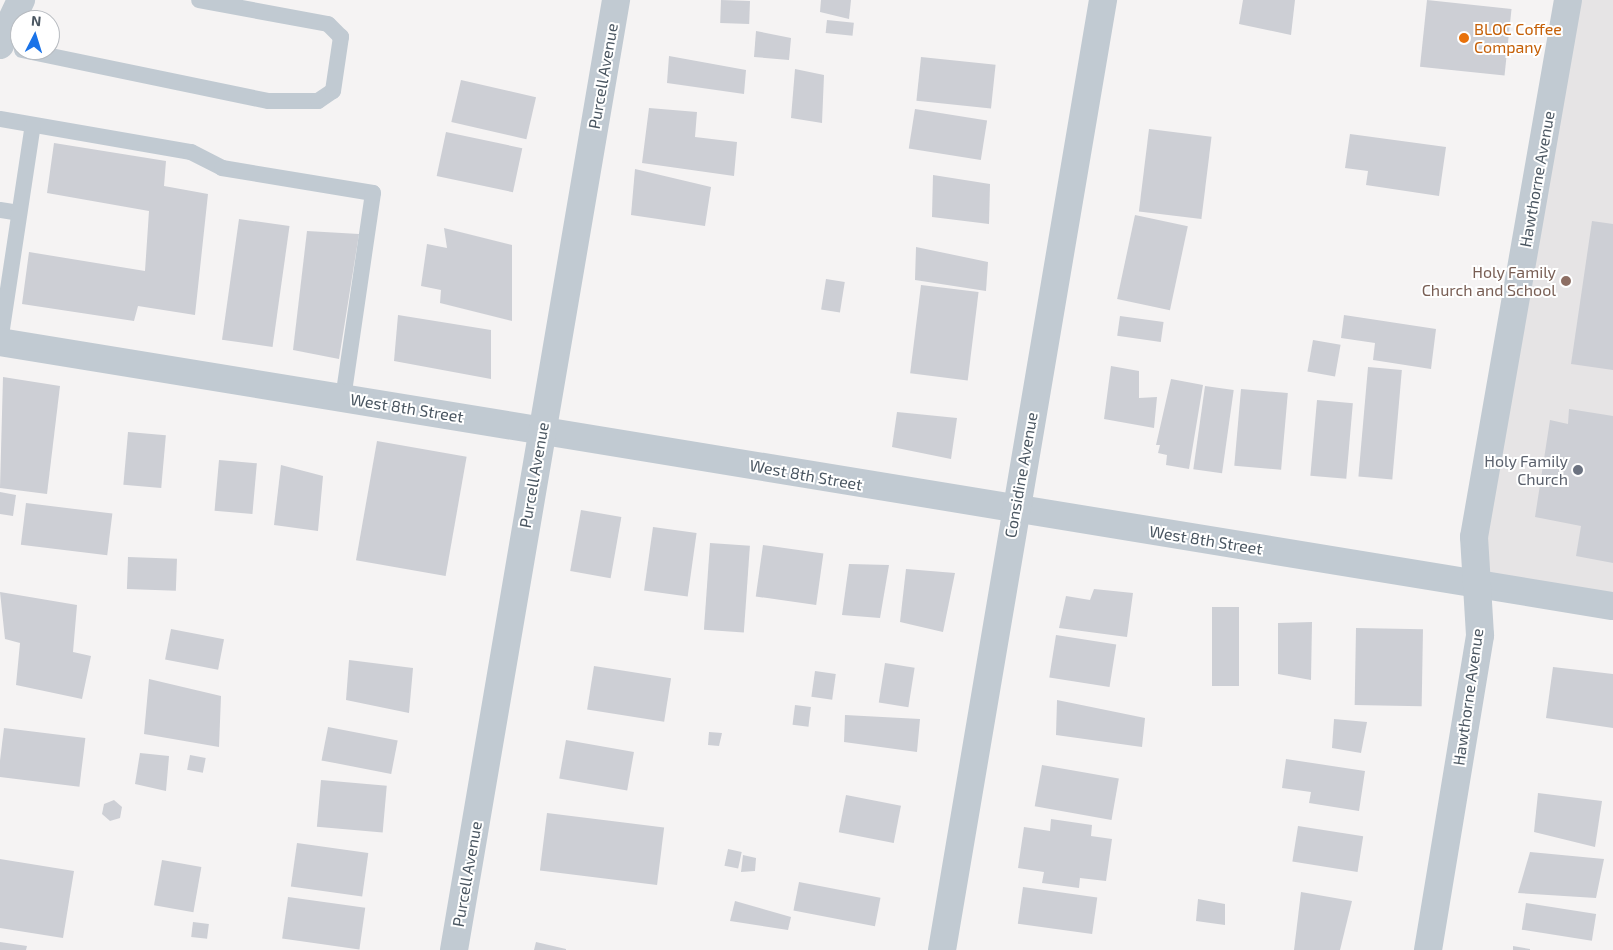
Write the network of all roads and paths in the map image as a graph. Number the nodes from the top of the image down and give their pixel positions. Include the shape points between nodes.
1 (20, 0) edge
2 (199, 0) edge
3 (616, 0) edge
4 (1103, 0) edge
5 (1568, 0) edge
6 (0, 45) edge
7 (60, 58) edge
8 (0, 119) edge
9 (33, 125) junction
10 (0, 210) edge
11 (19, 213) junction
12 (0, 342) edge
13 (343, 398) junction
14 (542, 430) junction
15 (1015, 511) junction
16 (1475, 582) junction
17 (1613, 606) edge
18 (454, 950) edge
19 (942, 950) edge
20 (1428, 950) edge

1 - 6 street
2 - 7 lane via 328,24 341,37 333,91 318,102 269,101
3 - 14 street, Purcell Avenue
4 - 15 street, Considine Avenue
5 - 16 street, Hawthorne Avenue via 1474,537
8 - 9 lane
9 - 11 lane
9 - 13 lane via 191,152 222,168 373,193
10 - 11 lane
11 - 12 lane
12 - 13 street, West 8th Street
13 - 14 street, West 8th Street
14 - 15 street, West 8th Street
14 - 18 street, Purcell Avenue
15 - 16 street, West 8th Street
15 - 19 street, Considine Avenue
16 - 17 street, West 8th Street
16 - 20 street, Hawthorne Avenue via 1480,635

